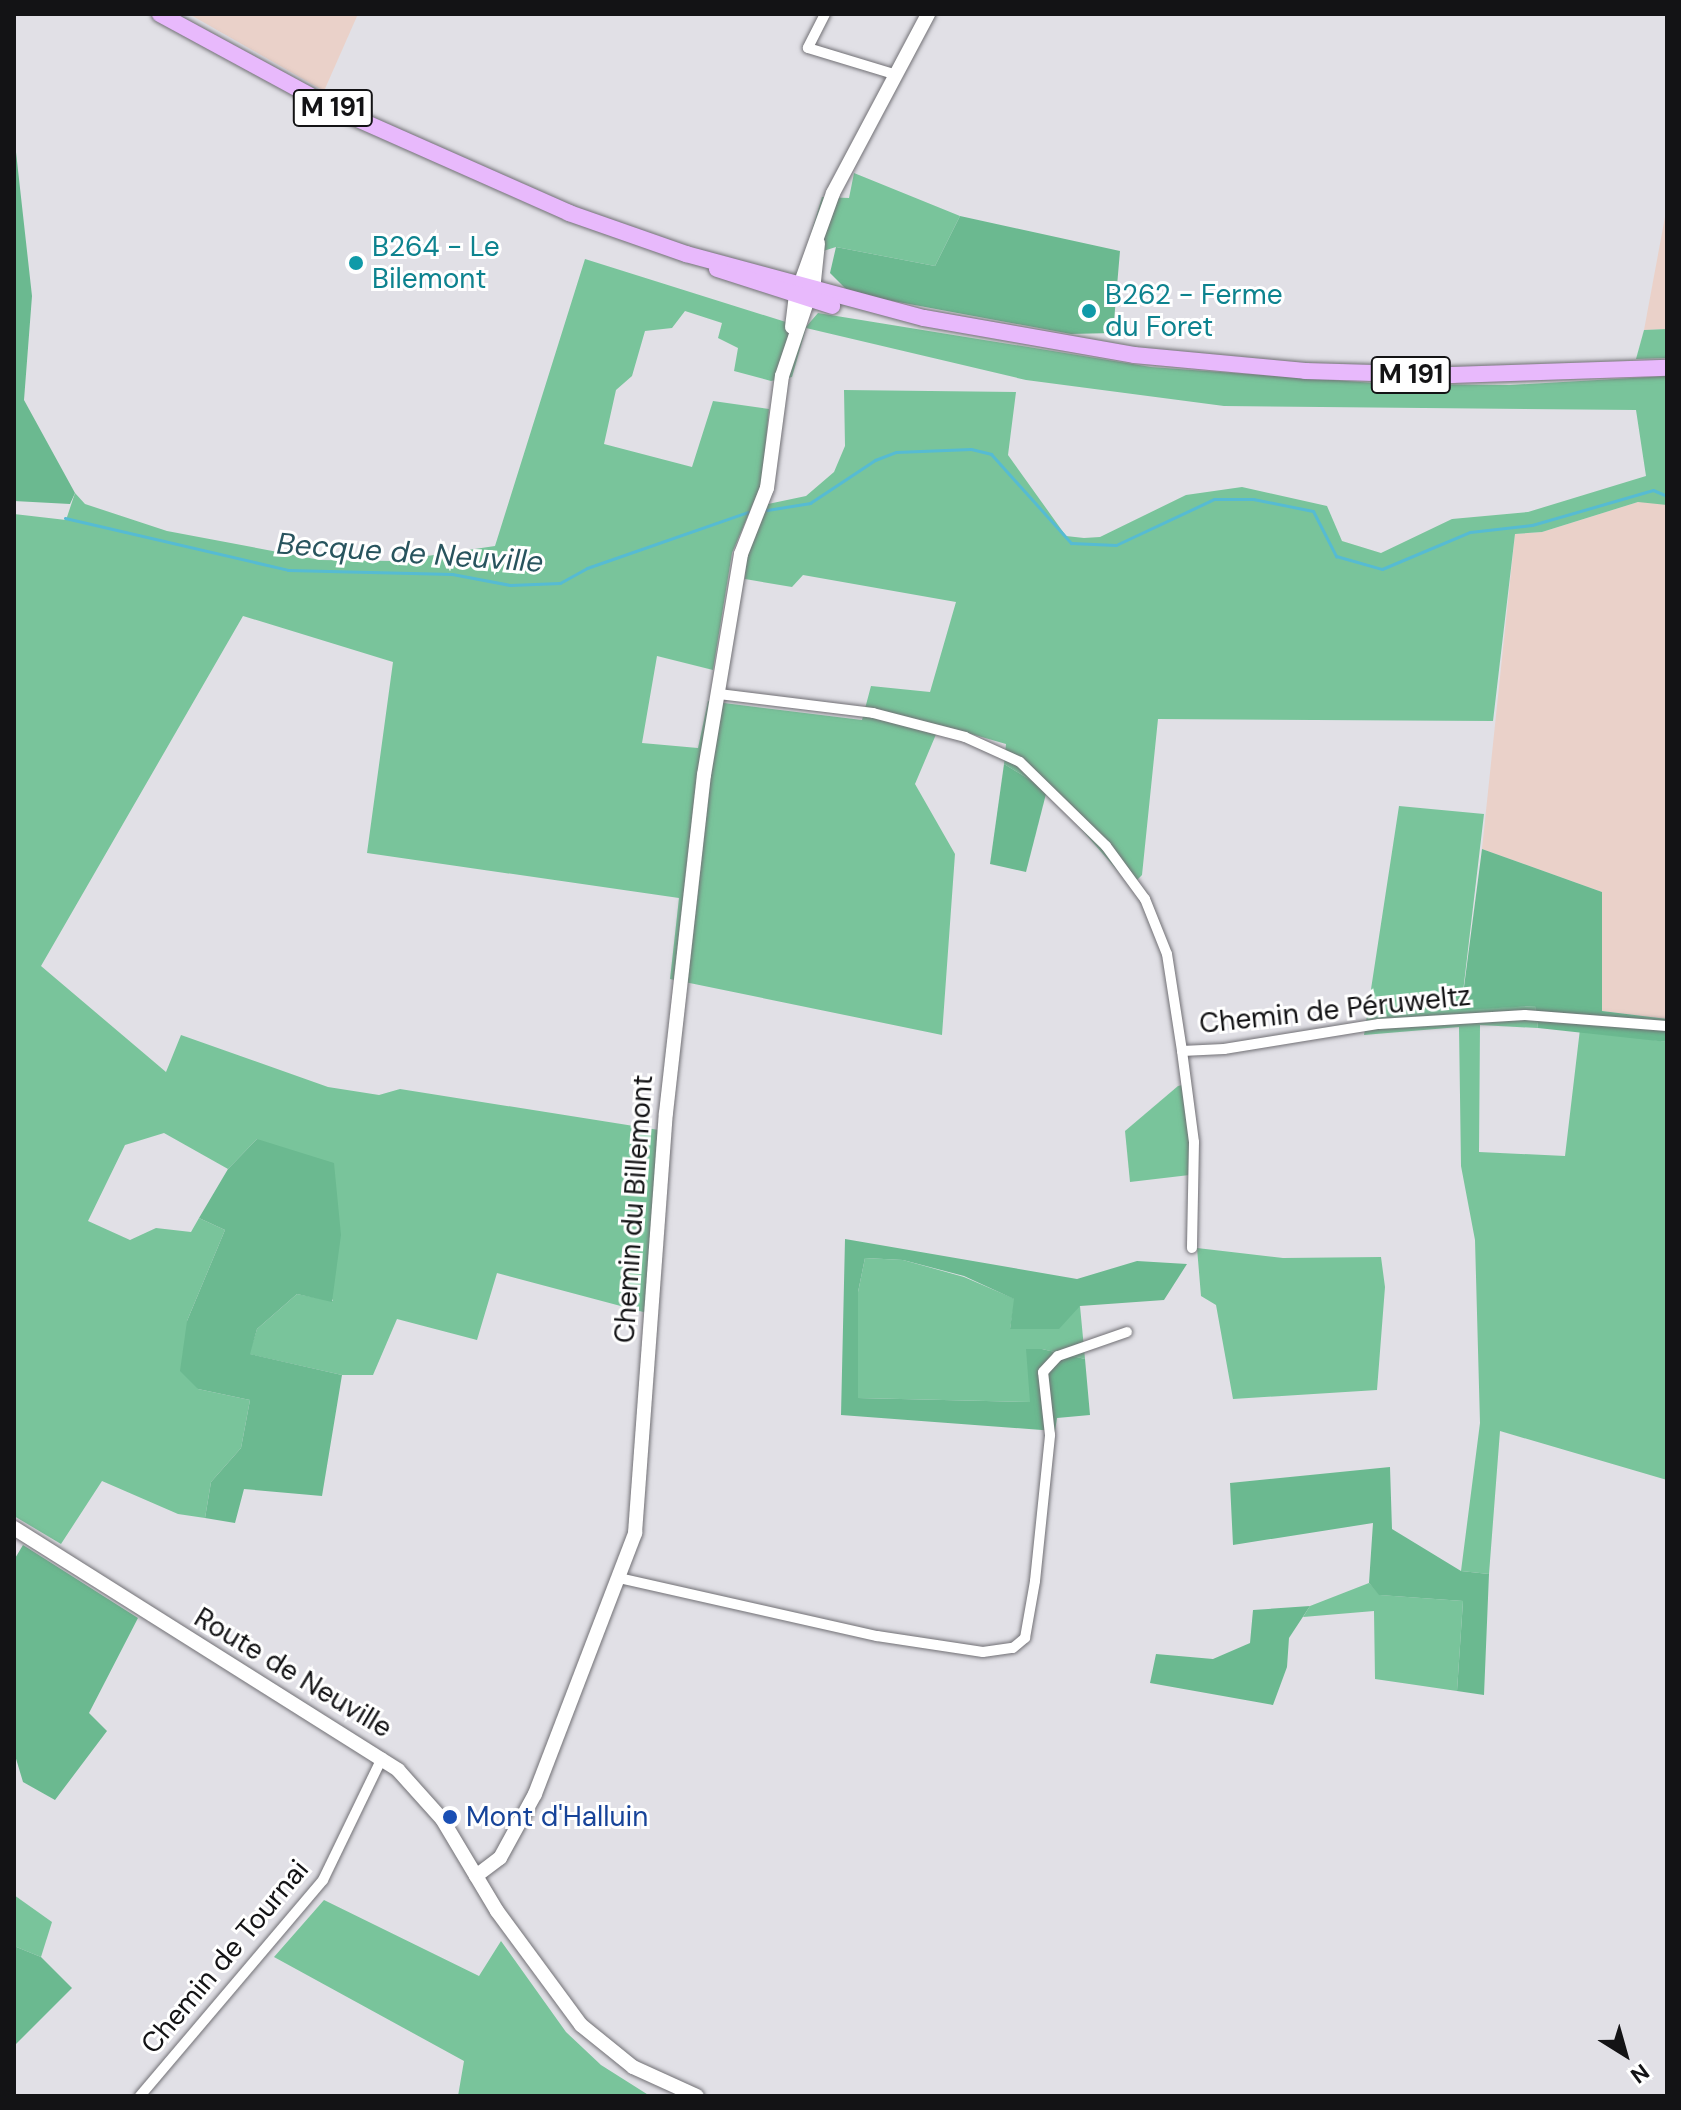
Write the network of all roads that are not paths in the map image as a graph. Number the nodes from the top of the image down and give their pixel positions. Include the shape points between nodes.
1 (160, 14) edge
2 (825, 14) edge
3 (928, 14) edge
4 (897, 75) junction
5 (804, 292) junction
6 (1667, 368) edge
7 (719, 694) junction
8 (1667, 1026) edge
9 (1182, 1051) junction
10 (1192, 1248) dead end
11 (1127, 1332) dead end
12 (14, 1528) edge
13 (619, 1578) junction
14 (382, 1758) junction
15 (476, 1876) junction
16 (497, 1911) junction
17 (140, 2096) edge
18 (673, 2096) edge
19 (697, 2096) edge

1 - 5 main road, M 191 via 434,156 686,254
2 - 4 street via 808,48
3 - 4 street, Chemin du Billemont
4 - 5 street, Chemin du Billemont via 833,193
5 - 6 main road, M 191 via 1104,351 1294,370 1452,375
5 - 7 street, Chemin du Billemont via 787,353 767,488 741,554
7 - 9 street, Chemin de Péruweltz via 873,713 965,737 1020,762 1106,846 1145,899 1167,954
7 - 13 street, Chemin du Billemont via 678,987 640,1497 633,1544
8 - 9 street, Chemin de Péruweltz via 1525,1015 1379,1024
9 - 10 street via 1194,1142
11 - 13 street via 1058,1356 1043,1372 1050,1435 1035,1581 1025,1638 1013,1648 983,1652 877,1636
12 - 14 street, Route de Neuville
13 - 15 street, Chemin du Billemont via 535,1794 500,1858
14 - 15 street, Route de Neuville via 433,1807
14 - 17 street, Chemin de Tournai via 323,1880
15 - 16 street, Route de Neuville
16 - 18 street, Route de Neuville via 523,1960 575,2031 627,2074
16 - 19 street, Route de Neuville via 587,2032 633,2067

